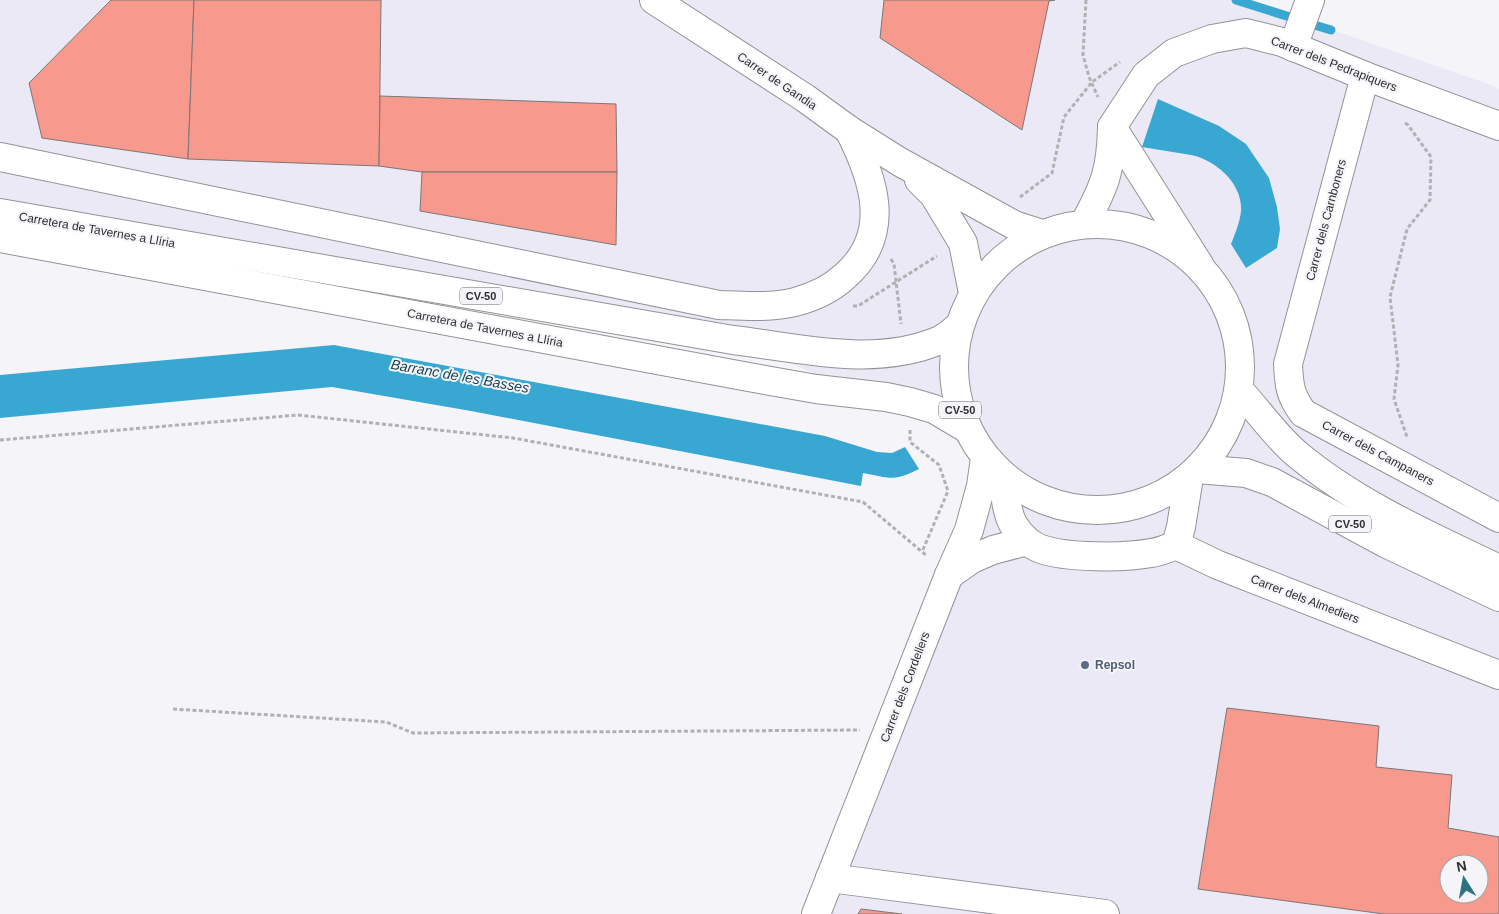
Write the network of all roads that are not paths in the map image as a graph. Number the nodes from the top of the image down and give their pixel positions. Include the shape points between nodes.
1 (654, 0) edge
2 (1310, 0) edge
3 (1293, 46) junction
4 (1364, 76) junction
5 (1112, 126) junction
6 (1499, 126) edge
7 (849, 130) junction
8 (0, 158) edge
9 (900, 162) junction
10 (0, 213) edge
11 (1084, 224) junction
12 (1042, 234) junction
13 (0, 238) edge
14 (1200, 266) junction
15 (973, 293) junction
16 (958, 327) junction
17 (1288, 364) joint
18 (1239, 390) junction
19 (966, 428) junction
20 (994, 466) junction
21 (1193, 473) junction
22 (1499, 518) edge
23 (1027, 541) junction
24 (1176, 544) junction
25 (1499, 569) edge
26 (949, 575) junction
27 (1499, 597) edge
28 (1499, 675) edge
29 (830, 878) junction
30 (816, 914) edge
31 (1105, 914) edge

1 - 7 main road, Carrer de Gandia
2 - 3 main road
3 - 4 main road, Carrer dels Pedrapiquers
3 - 5 main road, Carrer dels Pedrapiquers via 1246,33 1212,39 1177,51 1146,75
4 - 6 main road, Carrer dels Pedrapiquers
4 - 17 main road, Carrer dels Carnboners
5 - 11 main road via 1106,180
5 - 14 main road
7 - 8 main road via 864,159 873,193 873,234 866,251 855,268 835,286 793,303 761,307 718,305
7 - 9 main road, Carrer de Gandia
9 - 12 main road, Carrer de Gandia via 1008,222
9 - 15 main road, Carrer de Gandia via 934,196 963,243
10 - 16 main road, Carretera de Tavernes a Llíria / CV-50 via 723,338 854,355 895,353 917,348 942,339
11 - 12 main road, CV-50
11 - 14 main road, CV-50 via 1135,228 1158,237
12 - 15 main road, CV-50 via 1003,258
13 - 19 main road, Carretera de Tavernes a Llíria / CV-50 via 754,378 886,397 934,409
14 - 18 main road, CV-50 via 1220,293 1234,324 1240,356
15 - 16 main road, CV-50
16 - 19 main road, CV-50 via 953,361 956,395
17 - 22 main road, Carrer dels Campaners via 1293,399 1303,413
18 - 21 main road, CV-50 via 1230,419 1216,446
18 - 25 main road, CV-50 via 1297,454 1334,481 1406,524
19 - 20 main road, CV-50
20 - 21 main road, CV-50 via 1026,492 1053,504 1081,509 1110,509 1138,504 1165,493
20 - 23 main road via 1014,525
20 - 26 main road, Carrer dels Cordellers via 981,486 969,530
21 - 24 main road
21 - 27 main road, CV-50 via 1246,474 1272,482 1385,543
23 - 24 main road via 1041,549 1060,553 1110,557 1153,553
23 - 26 main road via 972,559
24 - 28 main road, Carrer dels Almediers via 1218,565
26 - 29 main road, Carrer dels Cordellers
29 - 30 main road, Carrer dels Cordellers
29 - 31 main road

